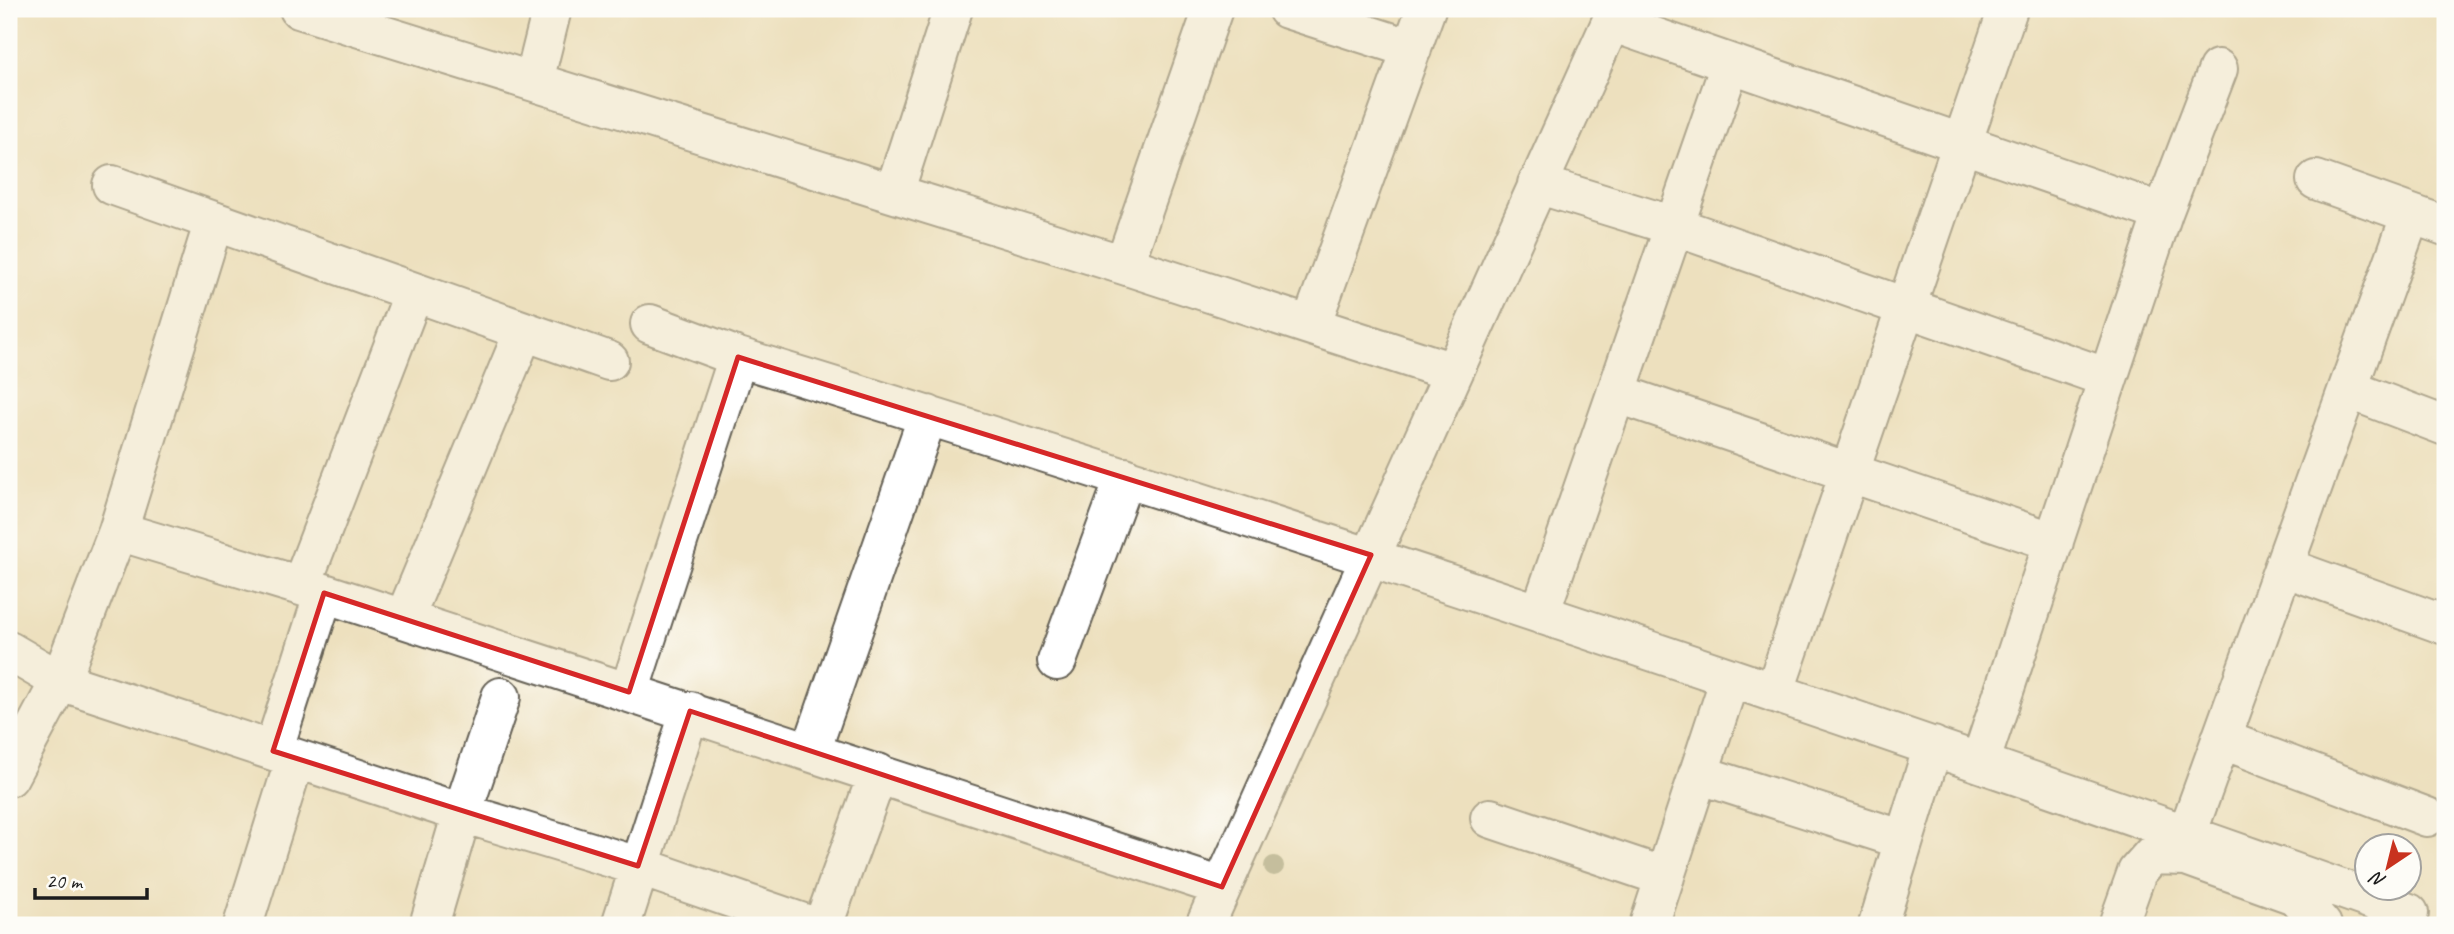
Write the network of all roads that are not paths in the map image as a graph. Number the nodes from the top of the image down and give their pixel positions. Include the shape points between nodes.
1 (299, 9) edge
2 (552, 9) edge
3 (953, 9) edge
4 (1213, 9) edge
5 (1287, 9) edge
6 (1426, 9) edge
7 (2008, 9) edge
8 (1614, 16) edge
9 (1412, 49) junction
10 (1730, 65) junction
11 (2218, 69) dead end
12 (534, 81) junction
13 (1962, 144) junction
14 (2316, 180) dead end
15 (1537, 184) junction
16 (113, 185) dead end
17 (894, 193) junction
18 (2163, 213) junction
19 (2428, 220) edge
20 (214, 221) junction
21 (1674, 226) junction
22 (1124, 265) junction
23 (414, 292) junction
24 (1907, 305) junction
25 (650, 324) dead end
26 (1311, 325) junction
27 (524, 331) junction
28 (738, 357) junction
29 (609, 361) dead end
30 (1453, 372) junction
31 (2108, 378) junction
32 (2348, 389) junction
33 (1616, 393) junction
34 (928, 415) junction
35 (2445, 426) edge
36 (1851, 471) junction
37 (1125, 477) junction
38 (118, 531) junction
39 (2054, 542) junction
40 (1371, 555) junction
41 (2284, 567) junction
42 (312, 590) junction
43 (1540, 613) junction
44 (404, 619) junction
45 (2445, 625) edge
46 (9, 651) edge
47 (1057, 661) dead end
48 (1730, 678) junction
49 (60, 681) junction
50 (629, 692) junction
51 (1774, 693) junction
52 (501, 697) dead end
53 (690, 712) junction
54 (2221, 739) junction
55 (1933, 746) junction
56 (811, 751) junction
57 (284, 755) junction
58 (1980, 763) junction
59 (878, 773) junction
60 (1698, 774) junction
61 (9, 777) edge
62 (462, 813) junction
63 (2427, 817) dead end
64 (1490, 818) dead end
65 (2187, 834) junction
66 (1904, 840) junction
67 (638, 866) junction
68 (1665, 877) junction
69 (1222, 887) junction
70 (2409, 913) dead end
71 (243, 925) edge
72 (429, 925) edge
73 (621, 925) edge
74 (809, 925) edge
75 (823, 925) edge
76 (1205, 925) edge
77 (1649, 925) edge
78 (1878, 925) edge
79 (2118, 925) edge
80 (2322, 925) edge

1 - 12 street
2 - 12 street
3 - 17 street
4 - 22 street
5 - 9 street
6 - 9 street
7 - 13 street
8 - 10 street
8 - 15 street
9 - 26 street
10 - 13 street
10 - 21 street
11 - 18 street
12 - 17 street
13 - 18 street
13 - 24 street
14 - 19 street
15 - 21 street
15 - 30 street
16 - 20 street
17 - 22 street
18 - 31 street
19 - 32 street
20 - 23 street
20 - 38 street
21 - 24 street
21 - 33 street
22 - 26 street
23 - 27 street
23 - 42 street
24 - 31 street
24 - 36 street
25 - 28 street
26 - 30 street
27 - 29 street
27 - 44 street
28 - 34 street
28 - 50 street
30 - 40 street
31 - 39 street
32 - 35 street
32 - 41 street
33 - 36 street
33 - 43 street
34 - 37 street
34 - 56 street
36 - 39 street
36 - 51 street
37 - 40 street
37 - 47 street
38 - 42 street
38 - 49 street
39 - 58 street
40 - 43 street
40 - 69 street
41 - 45 street
41 - 54 street
42 - 44 street
42 - 57 street
43 - 48 street
44 - 50 street
46 - 49 street
48 - 51 street
48 - 60 street
49 - 57 street
49 - 61 street
50 - 53 street
51 - 55 street
52 - 62 street
53 - 56 street
53 - 67 street
54 - 63 street
54 - 65 street
55 - 58 street
55 - 66 street
56 - 59 street
57 - 62 street
57 - 71 street
58 - 65 street
59 - 69 street
59 - 75 street
60 - 66 street
60 - 68 street
62 - 67 street
62 - 72 street
64 - 68 street
65 - 70 street
66 - 78 street
67 - 73 street
67 - 74 street
68 - 77 street
69 - 76 street
79 - 80 street via 2137,872 2152,855 2186,856 2297,897

